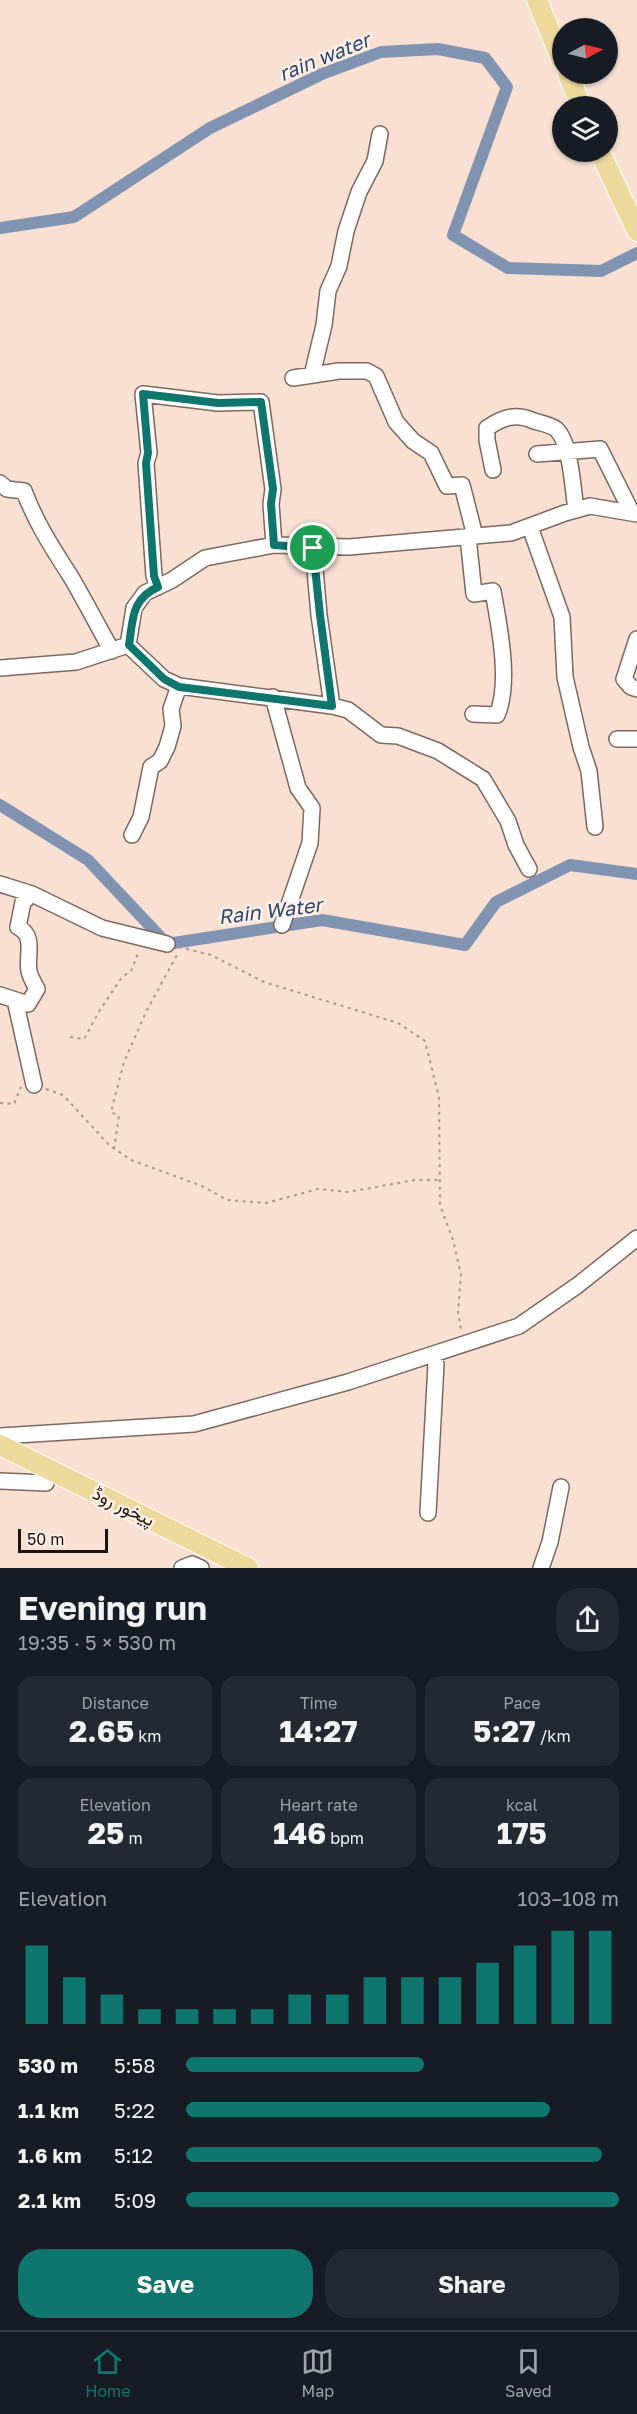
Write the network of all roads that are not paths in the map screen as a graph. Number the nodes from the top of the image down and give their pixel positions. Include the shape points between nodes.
1 (537, 0) edge
2 (552, 37) edge
3 (380, 134) dead end
4 (605, 162) edge
5 (637, 231) edge
6 (312, 375) junction
7 (293, 378) dead end
8 (567, 452) junction
9 (537, 454) dead end
10 (493, 470) dead end
11 (0, 483) edge
12 (576, 510) junction
13 (635, 513) edge
14 (530, 527) junction
15 (472, 536) junction
16 (274, 545) junction
17 (313, 548) junction
18 (158, 587) junction
19 (637, 639) edge
20 (129, 645) junction
21 (112, 651) junction
22 (0, 668) edge
23 (179, 687) junction
24 (637, 689) edge
25 (273, 697) junction
26 (332, 706) junction
27 (473, 714) dead end
28 (617, 739) dead end
29 (637, 739) edge
30 (595, 827) dead end
31 (132, 835) dead end
32 (529, 868) dead end
33 (0, 884) edge
34 (32, 894) junction
35 (282, 925) dead end
36 (174, 946) road end
37 (0, 995) edge
38 (15, 1000) junction
39 (34, 1085) road end
40 (637, 1238) edge
41 (433, 1355) junction
42 (0, 1436) edge
43 (0, 1445) edge
44 (0, 1460) edge
45 (0, 1481) edge
46 (46, 1482) junction
47 (561, 1487) dead end
48 (428, 1513) dead end
49 (224, 1563) edge
50 (195, 1565) edge
51 (248, 1568) edge
52 (541, 1568) edge

1 - 2 main road
3 - 6 street via 375,161 359,192 339,266 328,291
4 - 5 main road
6 - 7 street
6 - 15 street via 367,371 376,376 396,422 430,453 447,486 462,485
8 - 9 street
8 - 10 street via 556,429 524,416 510,416 487,428
8 - 12 street
8 - 13 street via 600,449
11 - 21 street via 6,489 24,491 49,544
12 - 13 street via 590,506
12 - 14 street
14 - 15 street via 511,533
14 - 30 street via 562,617 565,677 589,771
15 - 17 street
15 - 27 street via 474,594 493,591 502,645 502,704 497,715
16 - 17 street
16 - 18 street via 205,558
16 - 18 street via 273,489 261,402 218,403 143,394 154,576
17 - 26 street
18 - 20 street via 145,592 134,608
19 - 24 street via 624,679
20 - 21 street
20 - 23 street via 164,679
21 - 22 street via 76,662
23 - 25 street
23 - 31 street via 171,709 173,726 167,747 151,767 141,817
25 - 26 street
25 - 35 street via 298,788 312,808 309,843
26 - 32 street via 348,710 381,735 398,736 438,751 483,778
28 - 29 street
33 - 34 street
34 - 36 street via 102,928
34 - 38 street via 23,902 18,927 30,941 29,974 37,989 28,1004
37 - 38 street
38 - 39 street
40 - 41 street via 519,1326
41 - 42 street via 194,1424
41 - 48 street via 436,1364
43 - 49 main road, پیخور روڈ
44 - 46 main road, پیخور روڈ
45 - 46 street
46 - 50 main road, پیخور روڈ
47 - 52 street
49 - 50 main road, پیخور روڈ
49 - 51 main road, پیخور روڈ

